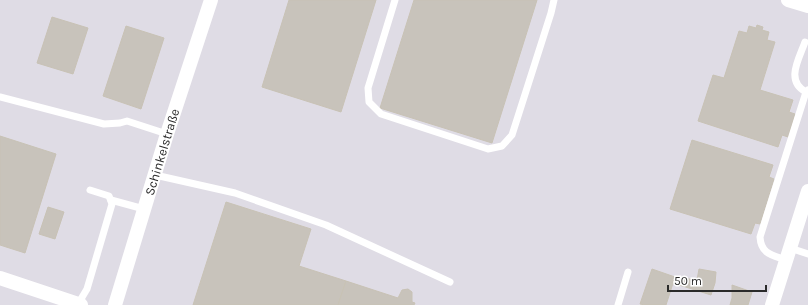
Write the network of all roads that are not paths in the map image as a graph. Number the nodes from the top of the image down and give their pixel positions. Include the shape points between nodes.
1 (211, 0) edge
2 (395, 0) edge
3 (554, 0) edge
4 (788, 0) edge
5 (808, 6) edge
6 (805, 42) dead end
7 (807, 91) edge
8 (0, 97) edge
9 (167, 134) junction
10 (155, 174) junction
11 (90, 190) dead end
12 (808, 191) edge
13 (111, 200) junction
14 (144, 209) junction
15 (788, 254) junction
16 (808, 254) edge
17 (628, 272) dead end
18 (0, 280) edge
19 (450, 282) dead end
20 (79, 304) edge
21 (115, 305) edge
22 (618, 305) edge
23 (772, 305) edge

1 - 9 street, Schinkelstraße
2 - 3 lane via 368,88 369,102 380,114 488,148 502,146 512,136
4 - 5 street
6 - 7 lane via 794,75 798,86
7 - 15 lane via 760,237 765,251 770,255
8 - 9 lane via 104,124 127,121
9 - 10 street, Schinkelstraße
10 - 14 street, Schinkelstraße
10 - 19 lane via 235,193 318,222
11 - 13 lane via 109,196
12 - 15 street
13 - 14 lane
13 - 20 lane via 112,204 87,289
14 - 21 street, Schinkelstraße
15 - 16 lane
15 - 23 street
17 - 22 lane
18 - 20 street

